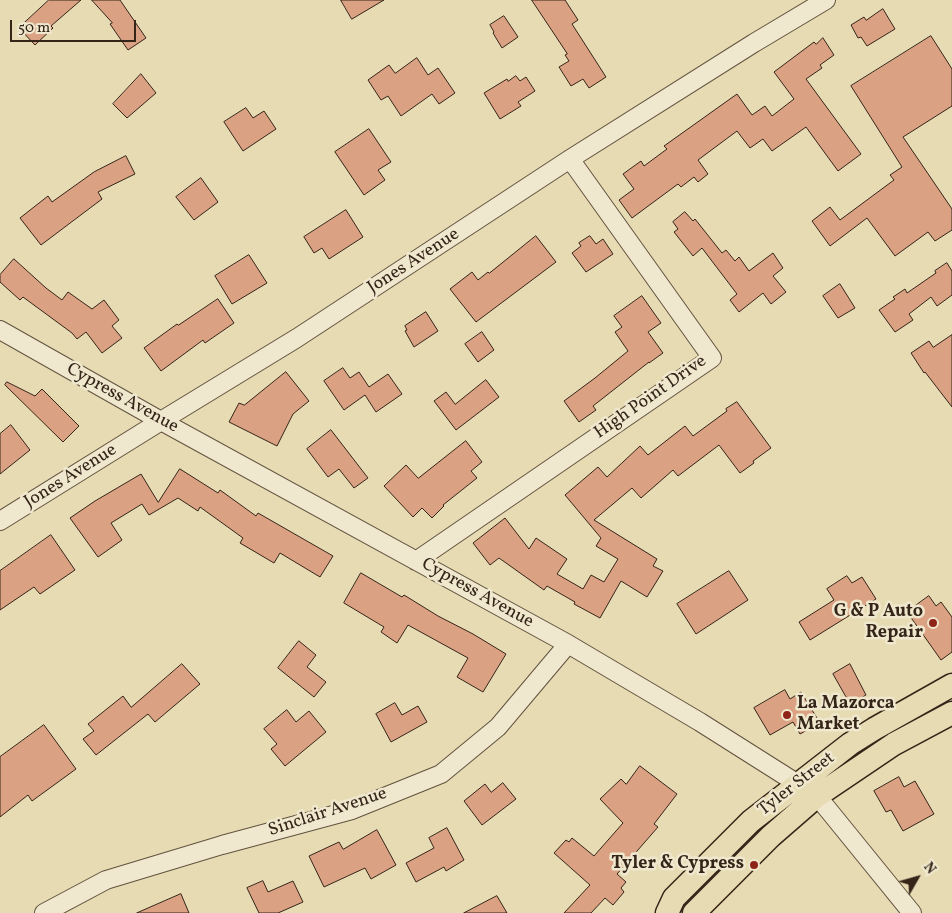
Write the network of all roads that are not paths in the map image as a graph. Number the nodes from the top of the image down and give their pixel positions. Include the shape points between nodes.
1 (826, 0) edge
2 (570, 159) junction
3 (0, 330) edge
4 (161, 421) junction
5 (0, 521) edge
6 (416, 561) junction
7 (568, 644) junction
8 (952, 685) edge
9 (952, 713) edge
10 (797, 784) junction
11 (817, 796) junction
12 (44, 913) edge
13 (667, 913) edge
14 (694, 913) edge
15 (912, 913) edge

1 - 2 street, Jones Avenue
2 - 4 street, Jones Avenue via 297,338
2 - 6 street, High Point Drive via 712,358
3 - 4 street, Cypress Avenue
4 - 5 street, Jones Avenue
4 - 6 street, Cypress Avenue
6 - 7 street, Cypress Avenue
7 - 10 street, Cypress Avenue
7 - 12 street, Sinclair Avenue via 498,727 440,774 352,810 106,880
8 - 10 main road, Tyler Street via 850,744
9 - 11 main road, Tyler Street via 894,744
10 - 11 street, Cypress Avenue
10 - 13 main road, Tyler Street via 751,821 674,898
11 - 14 main road, Tyler Street via 771,836
11 - 15 street, Cypress Avenue

